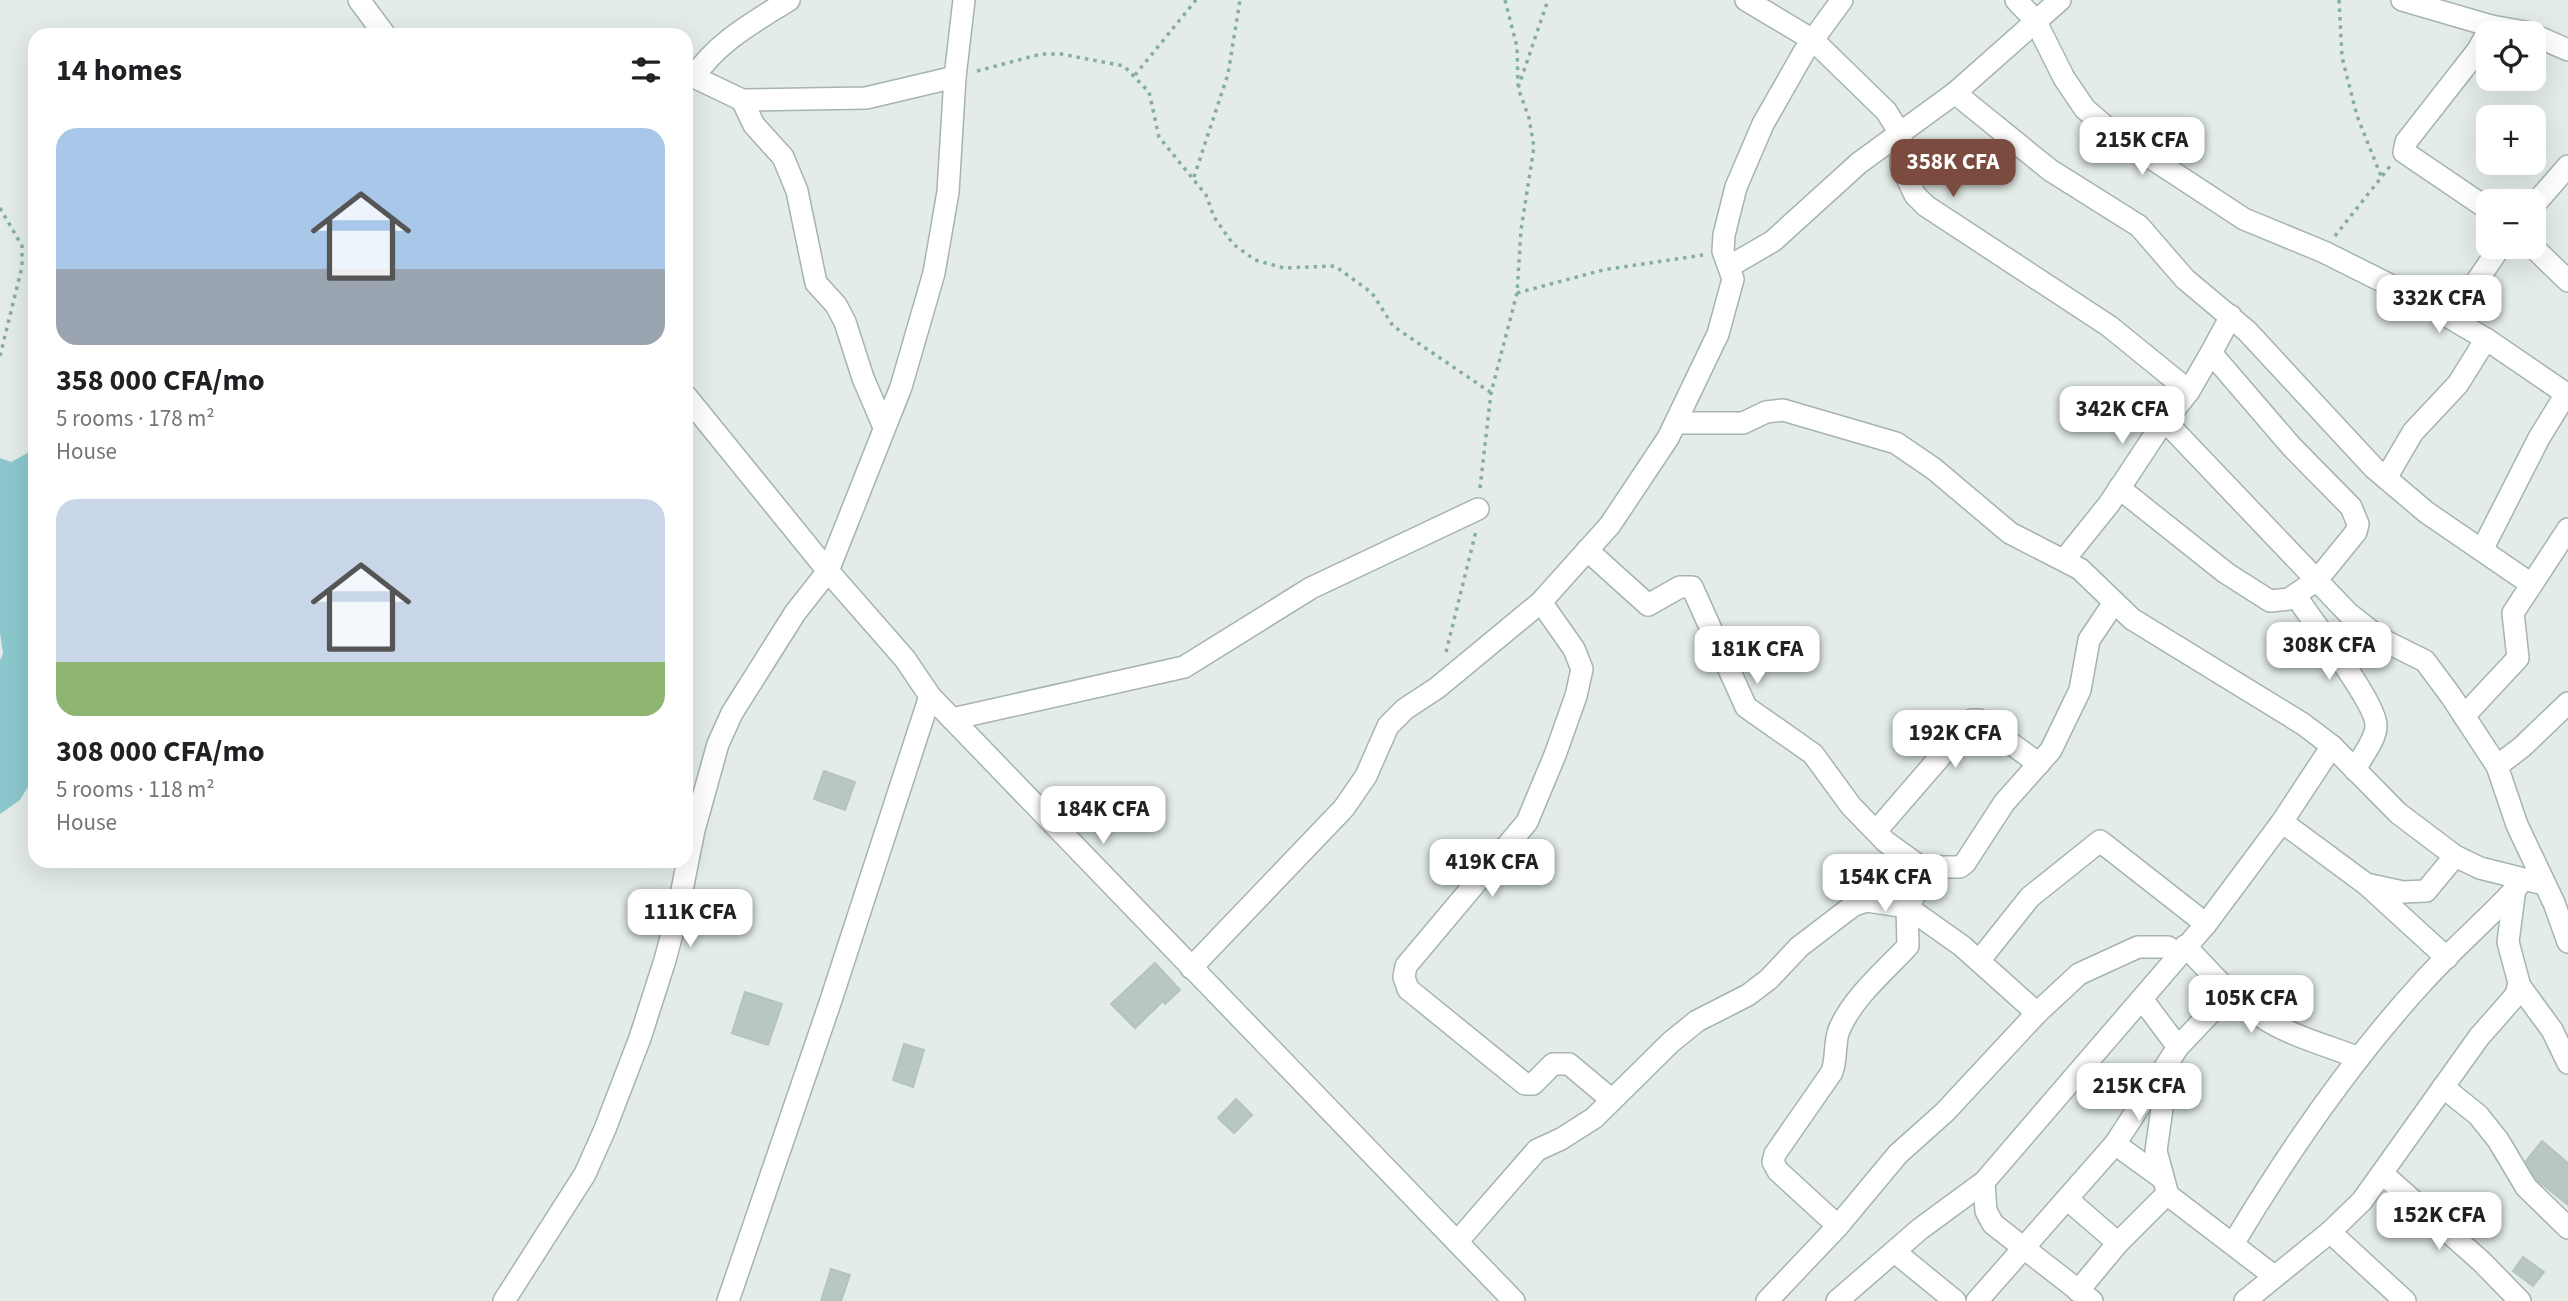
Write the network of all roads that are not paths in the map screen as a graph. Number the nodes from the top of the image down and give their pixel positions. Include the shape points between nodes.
1 (359, 0) edge
2 (789, 0) edge
3 (964, 0) edge
4 (1746, 0) edge
5 (1842, 0) edge
6 (2016, 0) edge
7 (2060, 0) edge
8 (2402, 0) edge
9 (2035, 20) junction
10 (2476, 22) edge
11 (380, 28) edge
12 (1813, 40) junction
13 (2546, 40) edge
14 (2568, 50) edge
15 (2476, 53) edge
16 (693, 75) edge
17 (955, 77) junction
18 (693, 79) edge
19 (1955, 93) junction
20 (742, 100) junction
21 (1901, 135) junction
22 (2565, 174) edge
23 (2546, 193) edge
24 (2476, 201) edge
25 (1727, 259) junction
26 (2492, 259) edge
27 (2545, 259) edge
28 (2568, 281) edge
29 (2231, 316) junction
30 (2452, 318) junction
31 (2486, 340) junction
32 (2211, 353) junction
33 (2189, 391) junction
34 (2567, 394) edge
35 (693, 405) edge
36 (2165, 421) junction
37 (1676, 423) junction
38 (884, 428) junction
39 (2386, 478) junction
40 (2119, 488) junction
41 (1478, 509) road end
42 (2568, 528) edge
43 (1587, 550) junction
44 (2482, 550) junction
45 (2064, 560) junction
46 (828, 572) junction
47 (2317, 580) junction
48 (2531, 583) junction
49 (2296, 596) junction
50 (1541, 602) junction
51 (2113, 604) junction
52 (930, 696) junction
53 (2568, 703) edge
54 (2464, 716) junction
55 (952, 719) junction
56 (2332, 746) junction
57 (2039, 764) junction
58 (2497, 766) junction
59 (2355, 770) junction
60 (2282, 822) junction
61 (1877, 830) junction
62 (693, 835) edge
63 (2455, 856) junction
64 (686, 868) edge
65 (1929, 873) junction
66 (2366, 884) junction
67 (2519, 884) junction
68 (2544, 884) junction
69 (1907, 907) junction
70 (2206, 924) junction
71 (2568, 942) edge
72 (2182, 950) junction
73 (2446, 958) junction
74 (1979, 961) junction
75 (1191, 968) junction
76 (2519, 985) junction
77 (2230, 992) junction
78 (2142, 999) junction
79 (2037, 1013) junction
80 (2173, 1056) junction
81 (2359, 1058) junction
82 (2568, 1063) edge
83 (2443, 1087) junction
84 (1612, 1100) junction
85 (2115, 1144) junction
86 (2383, 1174) junction
87 (1984, 1182) junction
88 (2165, 1186) junction
89 (2067, 1199) junction
90 (1838, 1226) junction
91 (2568, 1227) edge
92 (2330, 1232) junction
93 (1457, 1242) junction
94 (2118, 1243) junction
95 (2233, 1244) junction
96 (2023, 1250) junction
97 (1895, 1252) junction
98 (2274, 1276) junction
99 (2085, 1296) edge
100 (730, 1300) edge
101 (505, 1301) edge
102 (1514, 1301) edge
103 (1767, 1301) edge
104 (1837, 1301) edge
105 (1955, 1301) edge
106 (1977, 1301) edge
107 (2245, 1301) edge
108 (2404, 1301) edge
109 (2520, 1301) edge

1 - 11 street
2 - 16 street via 722,46
3 - 17 street
4 - 12 street
5 - 12 street
6 - 9 street
7 - 9 street
8 - 10 street
9 - 19 street
9 - 30 street via 2085,109 2113,132 2245,219 2323,252
12 - 21 street via 1886,111
12 - 25 street via 1763,124 1736,187 1724,235
13 - 14 street
15 - 24 street via 2406,142 2404,152
17 - 20 street via 866,98
17 - 38 street via 951,163 934,273 909,365
18 - 20 street
19 - 21 street
19 - 29 street via 2050,170 2139,226 2199,293
20 - 38 street via 754,125 783,157 797,191 816,283 845,322
21 - 25 street via 1859,163 1773,241
21 - 33 street via 1901,165 1915,195 1926,205 2109,326
22 - 23 street
25 - 37 street via 1732,279 1718,334
26 - 30 street
27 - 28 street
29 - 32 street
29 - 39 street
30 - 31 street
31 - 34 street
31 - 39 street via 2458,384 2413,432
32 - 33 street
32 - 47 street via 2351,507 2356,532
33 - 36 street
34 - 44 street via 2539,438
35 - 46 street
36 - 40 street
36 - 47 street
37 - 43 street via 1610,525
37 - 45 street via 1744,423 1783,410 1881,437 1934,468 2010,533
38 - 46 street
39 - 44 street
40 - 45 street
40 - 49 street via 2264,599
41 - 55 street via 1311,588 1184,667
42 - 48 street
43 - 50 street
43 - 61 street via 1648,605 1679,587 1692,587 1746,707 1813,754 1851,806
44 - 48 street
45 - 51 street via 2080,569
46 - 52 street via 905,659
46 - 62 street via 795,613 732,713 718,744
47 - 49 street
47 - 54 street via 2367,629 2427,663
48 - 54 street via 2513,613 2518,658
49 - 59 street via 2375,719 2375,733
50 - 75 street via 1388,726 1366,776 1344,808
50 - 84 street via 1574,649 1582,669 1555,755 1527,822 1406,966 1404,977 1408,989 1525,1084 1533,1084 1553,1063 1569,1064
51 - 56 street via 2278,706
51 - 57 street via 2089,640 2080,690
52 - 55 street
52 - 100 street
53 - 58 street
54 - 58 street
55 - 75 street
56 - 59 street
56 - 60 street
57 - 61 street via 1979,720 1972,720
57 - 65 street via 2004,803 1965,863 1936,867
58 - 68 street
59 - 63 street via 2390,806
60 - 66 street
60 - 70 street
61 - 65 street via 1886,842
63 - 66 street via 2424,892
63 - 67 street
64 - 101 street via 665,960 605,1129 585,1174
65 - 69 street
66 - 73 street
67 - 68 street
67 - 73 street
67 - 76 street via 2508,942
68 - 71 street
69 - 74 street
69 - 84 street via 1867,901 1854,905 1799,947 1748,995 1697,1021
69 - 90 street via 1908,946 1847,1016 1838,1035 1832,1072 1773,1158 1778,1171
70 - 72 street
70 - 74 street via 2100,841 2030,897
72 - 77 street
72 - 78 street
72 - 79 street via 2161,946 2128,950 2079,974
73 - 81 street
74 - 79 street
75 - 93 street
76 - 82 street via 2552,1030
76 - 83 street via 2516,995
77 - 80 street
77 - 81 street via 2270,1022
78 - 80 street
78 - 87 street
79 - 90 street via 1945,1112 1898,1154
80 - 85 street
80 - 88 street via 2156,1151
81 - 95 street
83 - 86 street
83 - 91 street via 2478,1115 2526,1187
84 - 93 street via 1594,1118 1537,1150
85 - 88 street
85 - 89 street
86 - 92 street
86 - 109 street
87 - 96 street via 1990,1220
87 - 97 street
88 - 94 street
88 - 95 street
89 - 94 street
89 - 96 street
90 - 103 street
92 - 98 street
92 - 108 street
93 - 102 street
94 - 99 street
95 - 98 street
96 - 99 street
96 - 106 street
97 - 104 street
97 - 105 street
98 - 107 street

